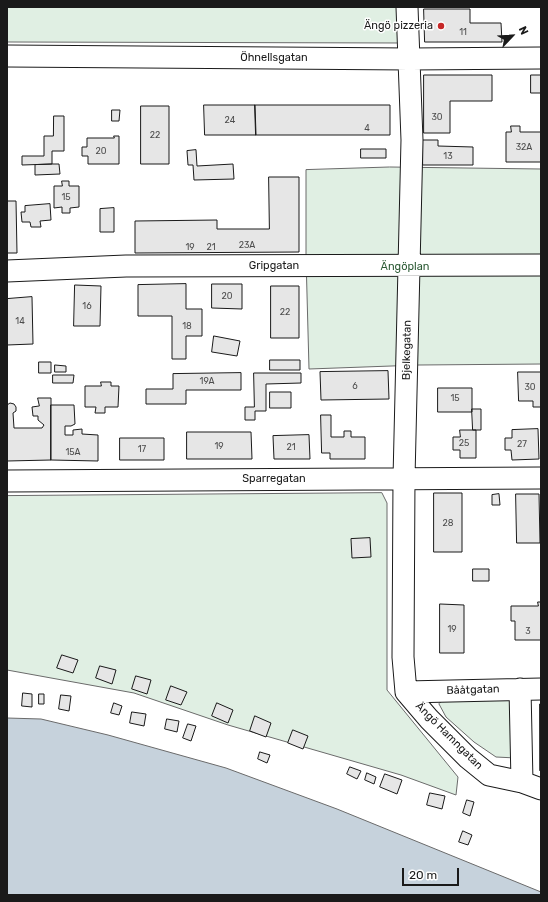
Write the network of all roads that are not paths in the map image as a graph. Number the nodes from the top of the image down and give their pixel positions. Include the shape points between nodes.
1 (407, 7) edge
2 (7, 56) edge
3 (541, 58) edge
4 (410, 59) junction
5 (409, 265) junction
6 (541, 265) edge
7 (7, 271) edge
8 (404, 478) junction
9 (541, 478) edge
10 (7, 481) edge
11 (520, 689) junction
12 (541, 689) edge
13 (406, 692) junction
14 (532, 785) edge

1 - 4 street, Bjelkegatan
2 - 4 street, Öhnellsgatan
3 - 4 street, Öhnellsgatan
4 - 5 street, Bjelkegatan via 412,140
5 - 6 street, Gripgatan
5 - 7 street, Gripgatan via 126,266
5 - 8 street, Bjelkegatan
8 - 9 street, Sparregatan
8 - 10 street, Sparregatan
8 - 13 street, Bjelkegatan via 403,657
11 - 12 street, Bååtgatan
11 - 13 street, Bååtgatan
11 - 14 street
13 - 14 street, Ängö Hamngatan via 429,720 489,775

